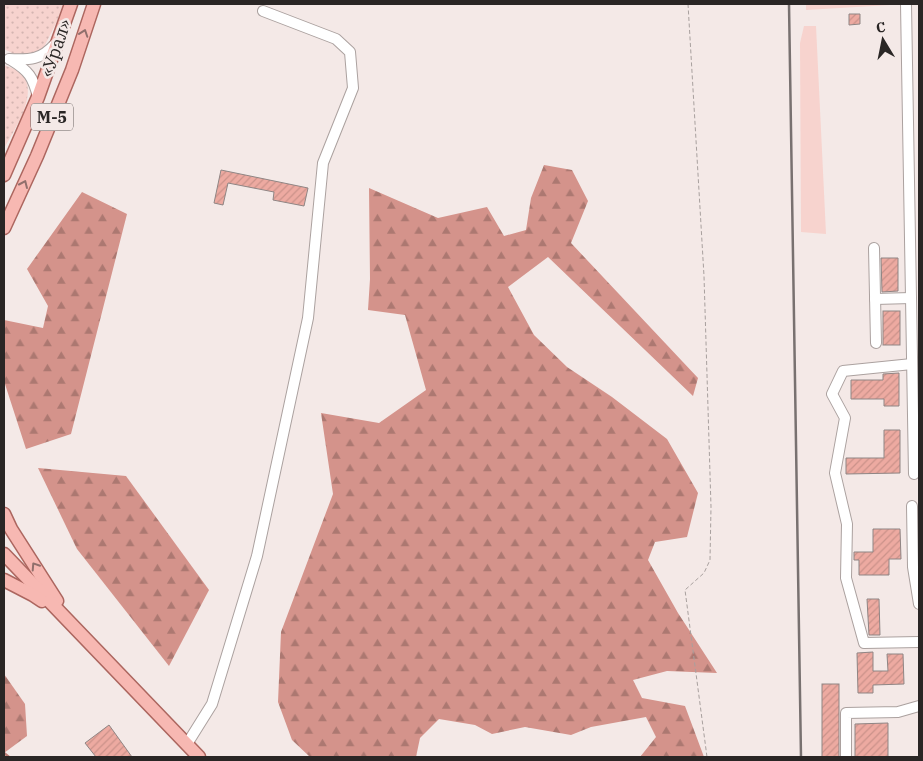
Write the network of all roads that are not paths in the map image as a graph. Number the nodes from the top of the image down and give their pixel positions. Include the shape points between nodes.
1 (71, 4) edge
2 (94, 4) edge
3 (906, 4) edge
4 (263, 11) dead end
5 (60, 40) junction
6 (7, 58) edge
7 (38, 97) junction
8 (4, 175) edge
9 (4, 228) edge
10 (874, 248) dead end
11 (911, 298) junction
12 (875, 299) junction
13 (876, 343) dead end
14 (912, 364) junction
15 (914, 474) dead end
16 (912, 506) dead end
17 (4, 514) edge
18 (4, 554) edge
19 (4, 580) edge
20 (919, 604) edge
21 (70, 622) junction
22 (919, 642) edge
23 (919, 706) edge
24 (187, 744) junction
25 (199, 757) edge
26 (846, 757) edge

1 - 5 main road, «Урал» / М-5
9 -> 2 main road, «Урал» / М-5 via 72,70
3 - 11 street
4 - 24 street via 336,39 350,52 353,88 323,163 308,318 257,556 212,704
5 - 6 street via 48,53 37,58
5 - 7 main road, «Урал» / М-5
6 - 7 street via 29,73
7 - 8 main road, «Урал» / М-5
10 - 12 street
11 - 12 street
11 - 14 street
12 - 13 street
14 - 15 street
14 - 22 street via 842,371 832,394 845,418 835,473 846,524 846,578 864,643
16 - 20 street via 913,568
21 -> 17 main road
18 - 21 main road
19 - 21 main road via 33,594
21 - 24 main road
23 - 26 street via 898,712 846,713
24 - 25 main road

